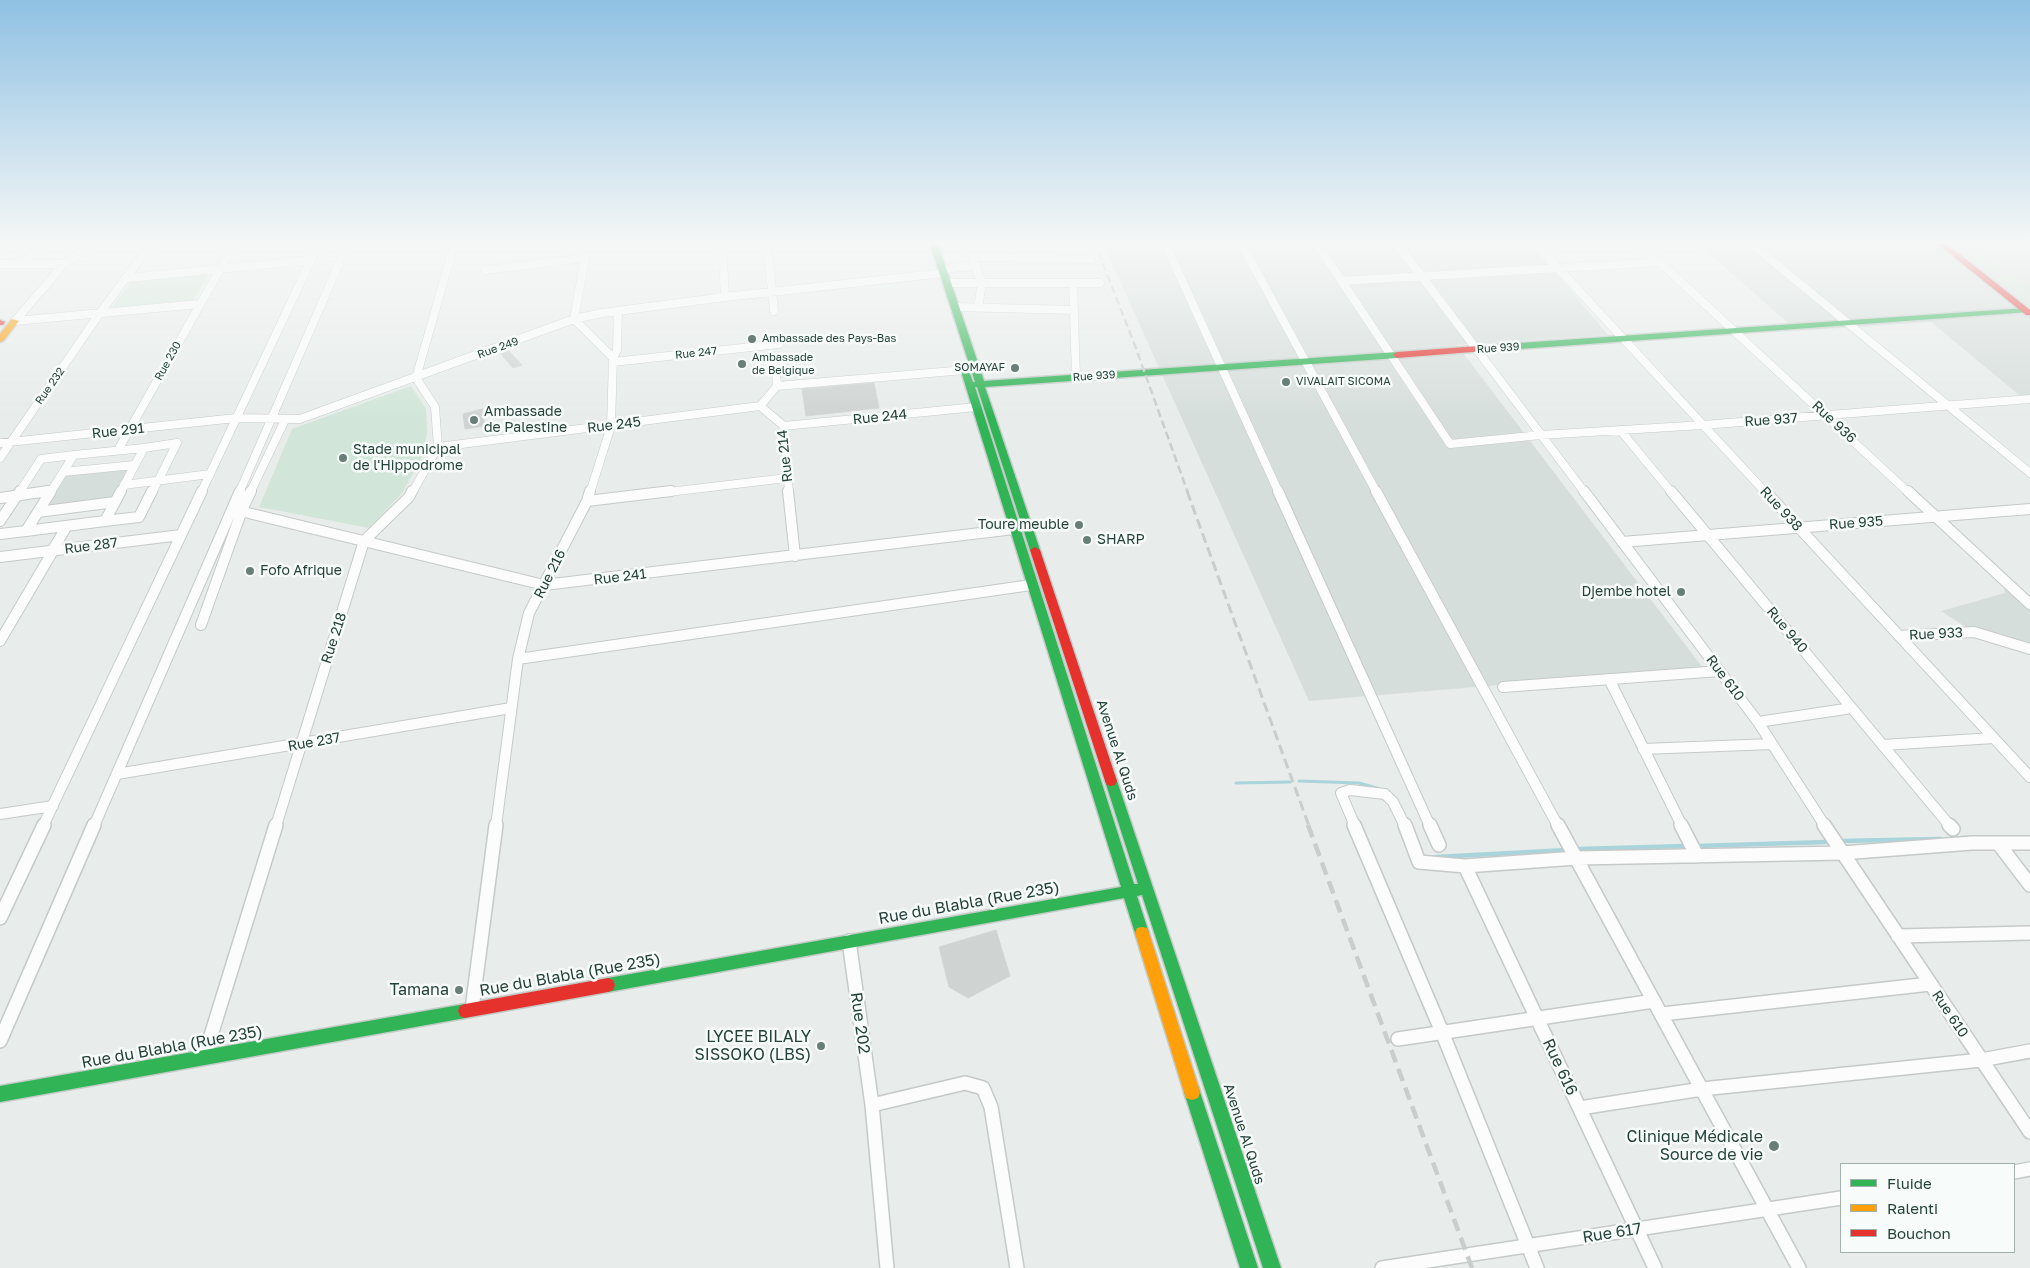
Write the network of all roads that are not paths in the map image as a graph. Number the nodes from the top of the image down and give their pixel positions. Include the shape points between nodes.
1 (33, 300) edge
2 (110, 300) edge
3 (201, 300) edge
4 (292, 300) edge
5 (324, 300) edge
6 (438, 300) edge
7 (577, 300) edge
8 (701, 300) edge
9 (773, 300) edge
10 (947, 300) edge
11 (952, 300) edge
12 (979, 300) edge
13 (1074, 300) edge
14 (1191, 300) edge
15 (1272, 300) edge
16 (1355, 300) edge
17 (1440, 300) edge
18 (1588, 300) edge
19 (1701, 300) edge
20 (1819, 300) edge
21 (2015, 300) edge
22 (199, 304) junction
23 (955, 307) junction
24 (978, 308) junction
25 (1074, 310) junction
26 (618, 311) junction
27 (774, 311) dead end
28 (2029, 311) edge
29 (100, 313) junction
30 (574, 319) junction
31 (15, 321) junction
32 (0, 322) edge
33 (1847, 323) junction
34 (1734, 331) junction
35 (0, 339) edge
36 (1624, 339) junction
37 (779, 344) dead end
38 (1477, 349) junction
39 (1391, 355) junction
40 (612, 360) junction
41 (1305, 361) junction
42 (1222, 367) junction
43 (965, 370) junction
44 (776, 373) dead end
45 (1076, 377) junction
46 (416, 378) junction
47 (975, 385) junction
48 (777, 386) junction
49 (2030, 399) edge
50 (1947, 405) junction
51 (760, 406) junction
52 (976, 407) junction
53 (1826, 416) junction
54 (236, 418) junction
55 (272, 420) junction
56 (285, 420) junction
57 (1704, 425) junction
58 (611, 426) junction
59 (784, 426) junction
60 (131, 430) junction
61 (1621, 431) junction
62 (1541, 435) junction
63 (11, 442) junction
64 (0, 443) edge
65 (438, 447) junction
66 (144, 448) junction
67 (118, 450) junction
68 (74, 455) junction
69 (0, 458) edge
70 (134, 465) junction
71 (63, 472) junction
72 (2030, 473) edge
73 (210, 474) junction
74 (787, 478) junction
75 (158, 481) junction
76 (124, 485) junction
77 (51, 491) junction
78 (16, 496) junction
79 (0, 498) edge
80 (587, 501) junction
81 (115, 502) junction
82 (237, 509) junction
83 (2030, 509) edge
84 (38, 512) junction
85 (1936, 517) junction
86 (0, 521) edge
87 (105, 521) junction
88 (67, 526) junction
89 (1798, 527) junction
90 (1014, 529) junction
91 (26, 532) junction
92 (0, 534) edge
93 (181, 535) junction
94 (1708, 535) junction
95 (364, 541) junction
96 (1622, 542) junction
97 (52, 551) junction
98 (795, 556) junction
99 (0, 557) edge
100 (544, 585) junction
101 (1031, 585) junction
102 (2030, 604) edge
103 (202, 625) dead end
104 (1899, 636) junction
105 (0, 641) edge
106 (2030, 649) edge
107 (518, 659) junction
108 (1720, 671) junction
109 (1609, 680) junction
110 (1503, 688) dead end
111 (511, 708) junction
112 (1852, 708) junction
113 (1758, 722) junction
114 (1994, 738) junction
115 (300, 744) junction
116 (1772, 744) junction
117 (1883, 745) junction
118 (1643, 748) junction
119 (117, 774) junction
120 (2030, 777) edge
121 (53, 806) junction
122 (0, 814) edge
123 (1953, 829) dead end
124 (2030, 842) edge
125 (1998, 843) junction
126 (1439, 845) dead end
127 (1842, 853) junction
128 (1697, 856) junction
129 (1577, 858) junction
130 (1465, 866) junction
131 (2030, 885) edge
132 (1146, 888) junction
133 (1128, 891) junction
134 (0, 918) edge
135 (2030, 933) edge
136 (1898, 936) junction
137 (849, 941) junction
138 (1930, 984) junction
139 (1654, 1000) junction
140 (472, 1009) junction
141 (1662, 1014) junction
142 (1537, 1018) junction
143 (1442, 1032) junction
144 (1398, 1039) dead end
145 (0, 1041) edge
146 (2030, 1051) edge
147 (204, 1058) junction
148 (1981, 1060) junction
149 (1702, 1089) junction
150 (0, 1094) edge
151 (872, 1104) junction
152 (1580, 1108) junction
153 (2030, 1132) edge
154 (2030, 1169) edge
155 (2015, 1172) edge
156 (1840, 1198) edge
157 (1767, 1210) junction
158 (1637, 1229) junction
159 (1264, 1244) junction
160 (1529, 1246) junction
161 (1243, 1249) junction
162 (887, 1268) edge
163 (1017, 1268) edge
164 (1250, 1268) edge
165 (1272, 1268) edge
166 (1382, 1268) edge
167 (1537, 1268) edge
168 (1655, 1268) edge
169 (1799, 1268) edge

1 - 31 street
2 - 29 street, Rue 232
3 - 22 street, Rue 230
4 - 54 street
5 - 55 street
6 - 46 street
7 - 30 street
8 - 26 street, Rue 249
9 - 27 street
10 - 43 main road, Avenue Al Quds
11 - 23 main road, Avenue Al Quds
12 - 24 street
13 - 25 street
14 - 42 street
15 - 41 street
16 - 39 street
17 - 38 street, Rue 610
18 - 36 street, Rue 938
19 - 34 street, Rue 936
20 - 33 street
21 - 28 main road
22 - 29 street
22 - 60 street, Rue 230
23 - 24 street
23 - 47 main road, Avenue Al Quds
24 - 25 street
25 - 45 street
26 - 30 street, Rue 249
26 - 40 street, Rue 216 via 617,350
28 - 33 main road, Rue 939
29 - 31 street
29 - 63 street, Rue 232
30 - 40 street
30 - 46 street, Rue 249
31 - 32 main road
31 - 35 main road
33 - 34 main road, Rue 939
33 - 50 street
34 - 36 main road, Rue 939
34 - 53 street, Rue 936
36 - 38 main road, Rue 939
36 - 57 street, Rue 938
37 - 40 street, Rue 247
38 - 39 main road, Rue 939
38 - 62 street, Rue 610
39 - 41 main road, Rue 939
39 - 62 street, Rue 937 via 1450,444
40 - 58 street, Rue 216
41 - 42 main road, Rue 939
41 - 129 street
42 - 45 main road, Rue 939
42 - 126 street
43 - 47 main road, Avenue Al Quds
43 - 48 street
44 - 48 street
45 - 47 main road, Rue 939
46 - 56 street, Rue 249 via 300,419
46 - 65 street via 435,407
47 - 52 main road, Avenue Al Quds
47 - 132 main road, Avenue Al Quds
48 - 51 street
49 - 50 street, Rue 937
50 - 53 street, Rue 937
50 - 72 street
51 - 58 street, Rue 245
51 - 59 street, Rue 214
52 - 59 street, Rue 244
52 - 90 main road, Avenue Al Quds
53 - 57 street, Rue 937
53 - 85 street, Rue 936
54 - 55 street, Rue 249
54 - 60 street, Rue 291
54 - 73 street
55 - 56 street, Rue 249
55 - 82 street
56 - 82 street
57 - 61 street, Rue 937
57 - 89 street, Rue 938
58 - 65 street, Rue 245
58 - 80 street, Rue 216
59 - 74 street, Rue 214
60 - 63 street, Rue 291
60 - 67 street, Rue 230
61 - 62 street, Rue 937
61 - 94 street, Rue 940
62 - 96 street, Rue 610
63 - 64 street, Rue 291
63 - 69 street, Rue 232
65 - 95 street, Rue 218 via 409,497
66 - 67 street
66 - 70 street
66 - 75 street via 177,443
67 - 68 street
68 - 71 street
68 - 78 street via 41,459
70 - 71 street
70 - 76 street
71 - 77 street
73 - 75 street
73 - 93 street
74 - 80 street
74 - 98 street, Rue 214
75 - 76 street
75 - 87 street via 139,517
76 - 81 street
77 - 78 street
77 - 84 street
78 - 79 street
78 - 86 street
80 - 100 street, Rue 216
81 - 84 street
81 - 87 street
82 - 95 street, Rue 241
82 - 103 street
82 - 119 street
83 - 85 street, Rue 935
84 - 91 street
85 - 89 street, Rue 935
85 - 102 street, Rue 936
87 - 88 street
88 - 91 street
88 - 97 street
89 - 94 street, Rue 935
89 - 104 street, Rue 938
90 - 98 street, Rue 241
90 - 101 main road, Avenue Al Quds
91 - 92 street
93 - 97 street, Rue 287
93 - 121 street
94 - 96 street, Rue 935
94 - 112 street, Rue 940
95 - 100 street, Rue 241
95 - 115 street, Rue 218
96 - 108 street, Rue 610
97 - 99 street, Rue 287
97 - 105 street
98 - 100 street, Rue 241
100 - 107 street, Rue 216 via 529,613
101 - 107 street
101 - 133 main road, Avenue Al Quds
104 - 106 street, Rue 933 via 1974,632
104 - 114 street, Rue 938
107 - 111 street, Rue 216
108 - 109 street
108 - 113 street, Rue 610
109 - 110 street
109 - 118 street
111 - 115 street, Rue 237
111 - 140 street, Rue 216
112 - 113 street
112 - 117 street, Rue 940
113 - 116 street, Rue 610
114 - 117 street
114 - 120 street, Rue 938
115 - 119 street, Rue 237
115 - 147 street, Rue 218
116 - 118 street
116 - 127 street, Rue 610
117 - 123 street, Rue 940
118 - 128 street
119 - 145 street
121 - 122 street
121 - 134 street
124 - 125 street
125 - 127 street
125 - 131 street
127 - 128 street
127 - 136 street, Rue 610
128 - 129 street
129 - 130 street
129 - 139 street
130 - 142 street, Rue 616
130 - 143 street via 1419,862 1402,818 1384,794 1350,790 1341,793
132 - 133 main road, Rue du Blabla (Rue 235)
132 - 159 main road, Avenue Al Quds
133 - 137 main road, Rue du Blabla (Rue 235)
133 - 161 main road, Avenue Al Quds
135 - 136 street
136 - 138 street, Rue 610
137 - 140 main road, Rue du Blabla (Rue 235)
137 - 151 street, Rue 202
138 - 141 street
138 - 148 street, Rue 610
139 - 141 street
139 - 142 street
140 - 147 main road, Rue du Blabla (Rue 235)
141 - 149 street
142 - 143 street
142 - 152 street, Rue 616
143 - 144 street
143 - 160 street
146 - 148 street
147 - 150 main road, Rue du Blabla (Rue 235)
148 - 149 street
148 - 153 street, Rue 610
149 - 152 street
149 - 157 street
151 - 162 street, Rue 202
151 - 163 street via 965,1083 983,1088 991,1107
152 - 158 street, Rue 616
154 - 155 street
156 - 157 street, Rue 617
157 - 158 street, Rue 617
157 - 169 street
158 - 160 street, Rue 617
158 - 168 street, Rue 616
159 - 161 street
159 - 165 main road, Avenue Al Quds
160 - 166 street, Rue 617
160 - 167 street
161 - 164 main road, Avenue Al Quds

